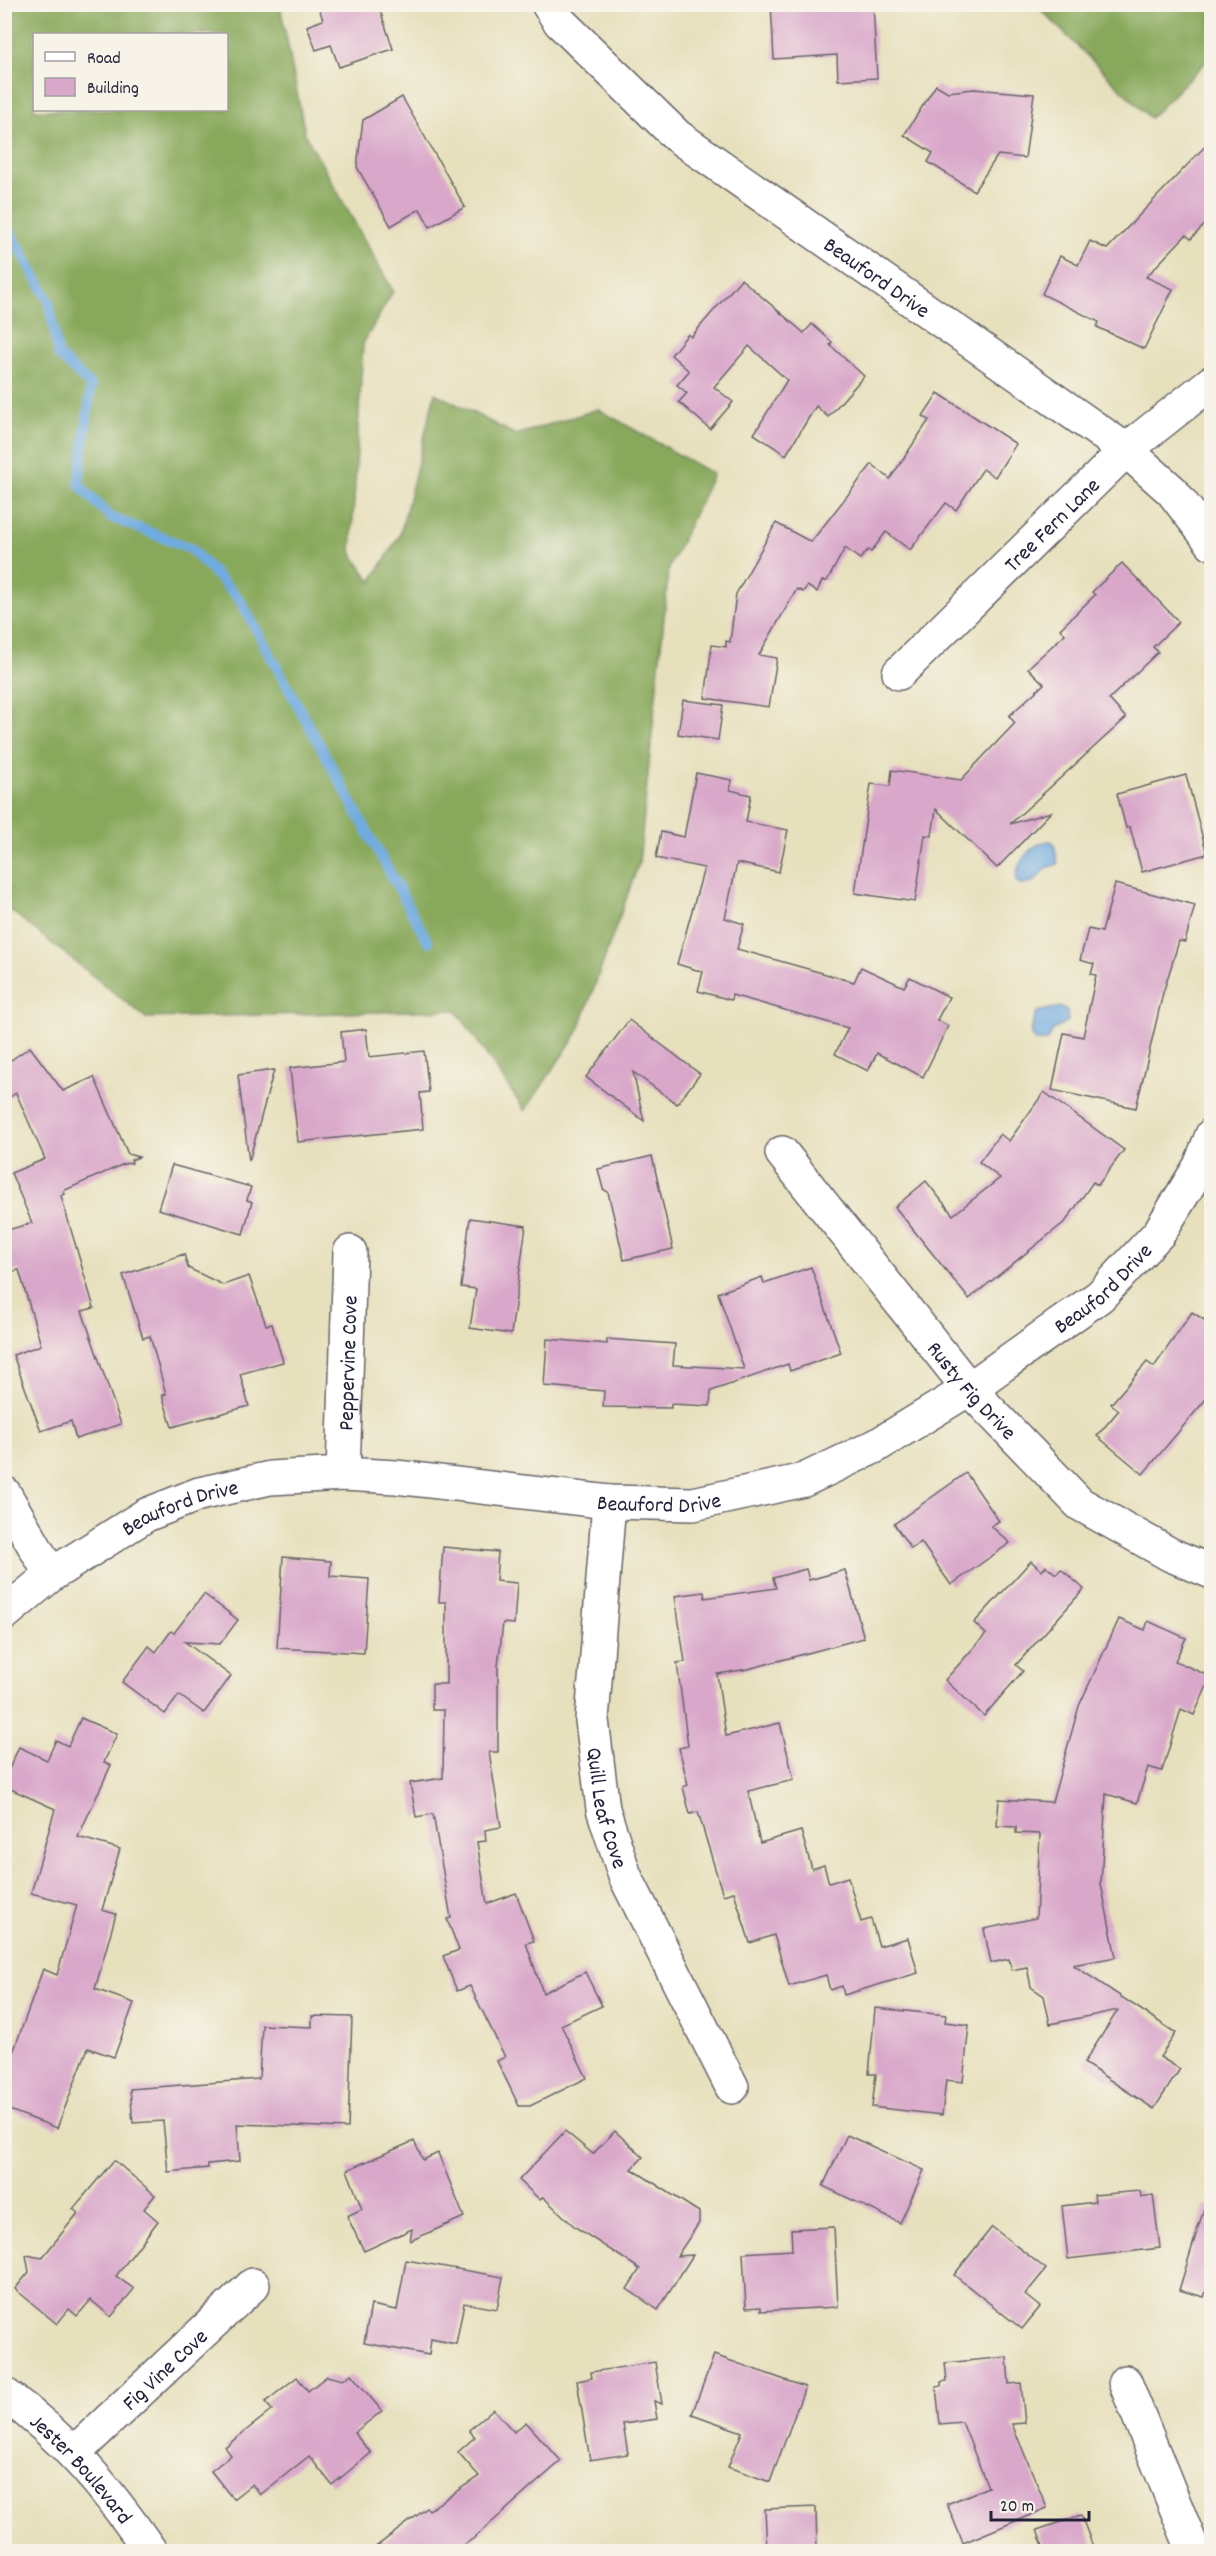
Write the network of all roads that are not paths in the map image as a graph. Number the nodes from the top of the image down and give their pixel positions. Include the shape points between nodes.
1 (548, 4) edge
2 (1212, 382) edge
3 (1126, 450) junction
4 (1212, 543) edge
5 (899, 674) dead end
6 (1212, 1135) edge
7 (782, 1153) dead end
8 (350, 1252) dead end
9 (969, 1389) junction
10 (343, 1474) junction
11 (4, 1493) edge
12 (609, 1502) junction
13 (1212, 1572) edge
14 (51, 1575) junction
15 (4, 1614) edge
16 (732, 2087) dead end
17 (253, 2284) dead end
18 (1125, 2382) dead end
19 (4, 2394) edge
20 (75, 2452) junction
21 (151, 2552) edge
22 (1194, 2552) edge

1 - 3 street, Beauford Drive via 560,22 677,136
2 - 3 street, Tree Fern Lane
3 - 4 street, Beauford Drive via 1172,491
3 - 5 street, Tree Fern Lane
6 - 9 street, Beauford Drive via 1200,1166 1159,1233 1100,1296
7 - 9 street, Rusty Fig Drive
8 - 10 street, Peppervine Cove
9 - 12 street, Beauford Drive via 876,1446 804,1480 693,1504
9 - 13 street, Rusty Fig Drive via 1080,1504 1171,1555
10 - 12 street, Beauford Drive
10 - 14 street, Beauford Drive via 270,1478 199,1494 146,1515
11 - 14 street
12 - 16 street, Quill Leaf Cove via 592,1720 603,1809 625,1876
14 - 15 street, Beauford Drive
17 - 20 street, Fig Vine Cove
18 - 22 street
19 - 20 street, Jester Boulevard
20 - 21 street, Jester Boulevard

